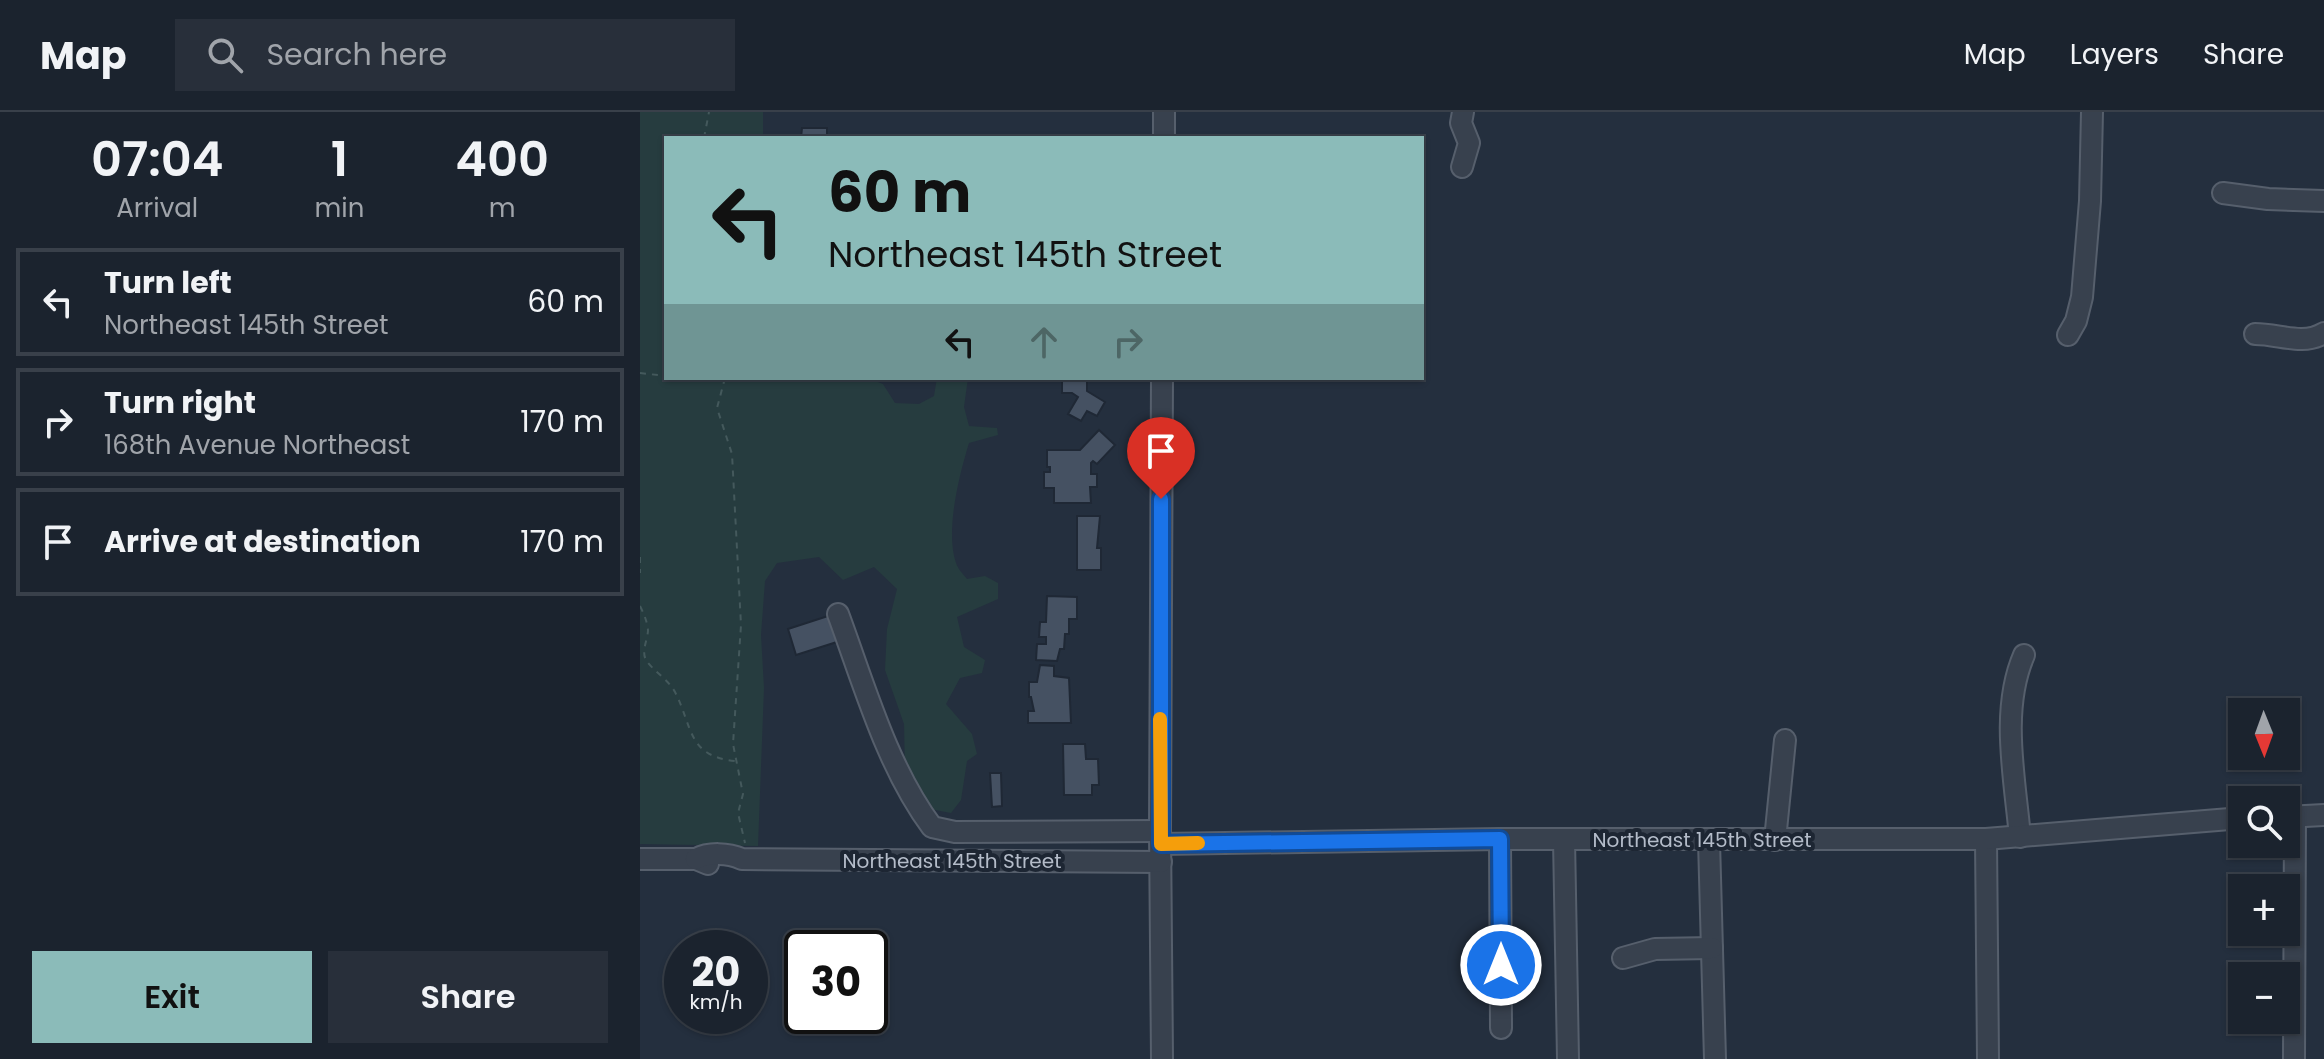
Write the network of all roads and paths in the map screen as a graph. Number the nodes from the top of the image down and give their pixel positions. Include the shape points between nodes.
1 (709, 112) edge
2 (1164, 112) edge
3 (1463, 112) edge
4 (2092, 112) edge
5 (704, 136) edge
6 (1164, 136) edge
7 (1462, 167) dead end
8 (2223, 193) dead end
9 (2324, 201) edge
10 (2324, 333) edge
11 (2255, 334) dead end
12 (2068, 335) dead end
13 (640, 373) edge
14 (664, 376) edge
15 (724, 380) edge
16 (1162, 380) edge
17 (640, 557) edge
18 (640, 573) edge
19 (640, 606) edge
20 (838, 614) dead end
21 (2024, 655) dead end
22 (1785, 740) dead end
23 (737, 761) junction
24 (2324, 815) edge
25 (2300, 816) edge
26 (2228, 819) edge
27 (2020, 837) junction
28 (1500, 839) junction
29 (1564, 839) junction
30 (1986, 839) junction
31 (1775, 840) junction
32 (1709, 841) junction
33 (1160, 846) junction
34 (2291, 858) edge
35 (640, 859) edge
36 (746, 859) junction
37 (1712, 948) junction
38 (1623, 958) dead end
39 (1501, 1028) dead end
40 (1162, 1059) edge
41 (1568, 1059) edge
42 (1715, 1059) edge
43 (1988, 1059) edge
44 (2294, 1059) edge

1 - 5 path
2 - 6 street
3 - 7 street via 1461,123 1469,143
4 - 12 street via 2082,297
8 - 9 street
10 - 11 street via 2310,341
13 - 14 path
15 - 23 path via 717,408 732,454 741,625 733,744
16 - 33 street
17 - 18 path
19 - 23 path via 648,630 646,661 675,693 701,749 716,759
20 - 33 street via 892,757 932,827
21 - 27 street via 2018,669 2011,749
22 - 31 street
23 - 36 path
24 - 25 street
26 - 27 street, Northeast 145th Street
27 - 30 street, Northeast 145th Street
28 - 29 street, Northeast 145th Street
28 - 33 street, Northeast 145th Street
28 - 39 street
29 - 32 street, Northeast 145th Street
29 - 41 street
30 - 31 street, Northeast 145th Street
30 - 43 street
31 - 32 street, Northeast 145th Street
32 - 37 street
33 - 36 street, Northeast 145th Street
33 - 40 street
34 - 44 street
35 - 36 street, Northeast 145th Street via 696,859 702,864
37 - 38 street via 1655,949
37 - 42 street

